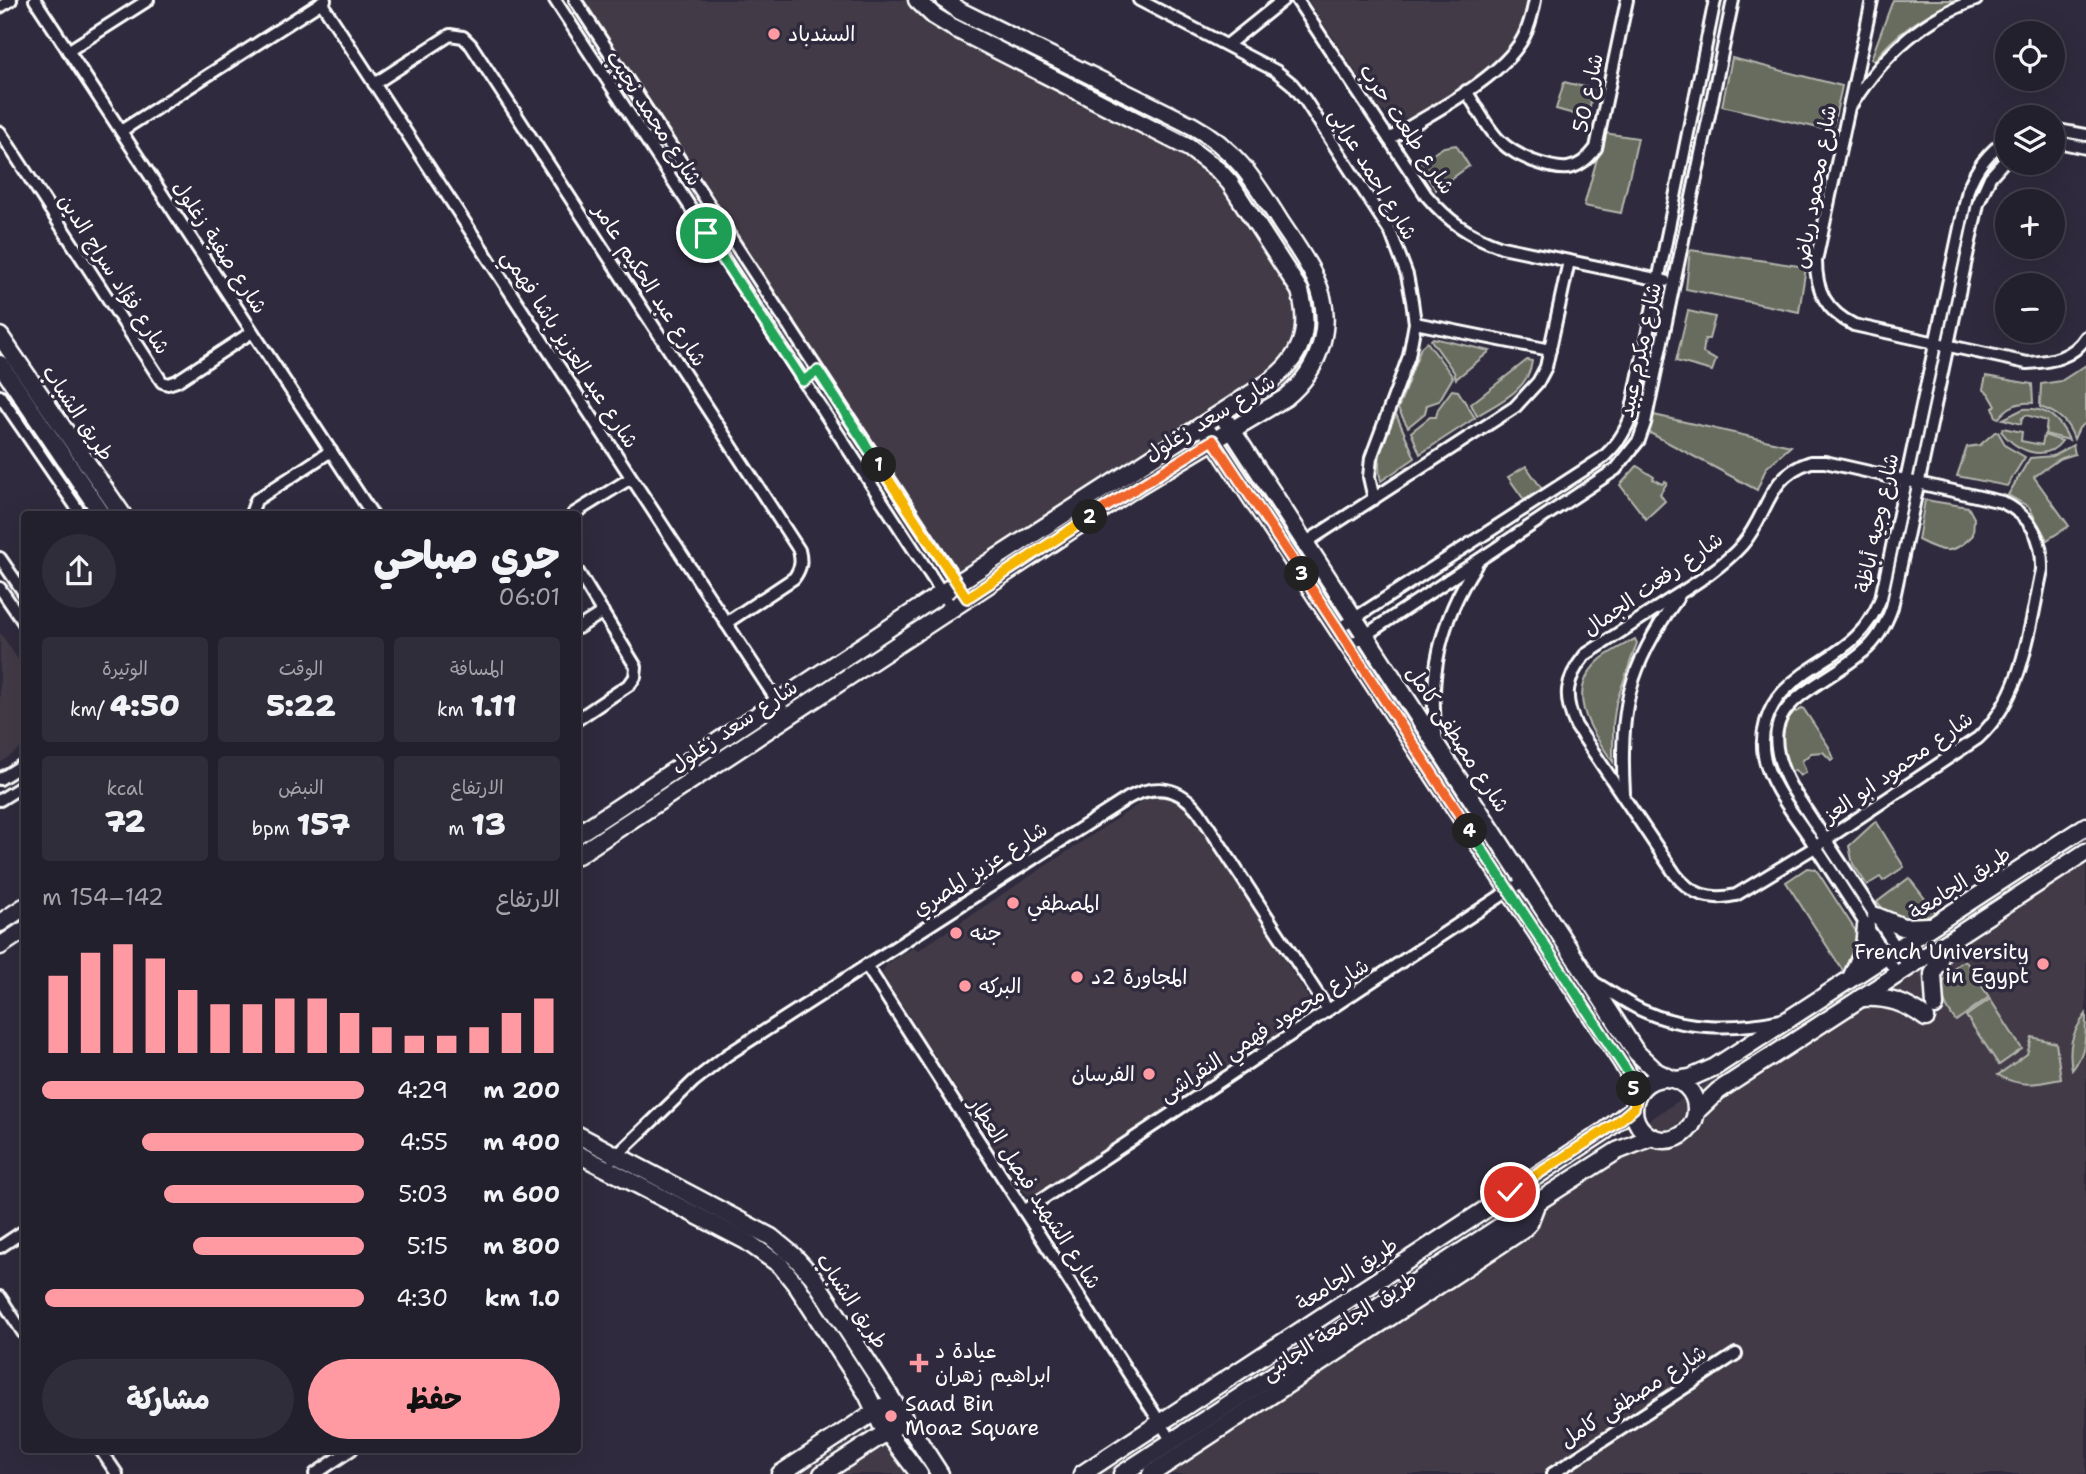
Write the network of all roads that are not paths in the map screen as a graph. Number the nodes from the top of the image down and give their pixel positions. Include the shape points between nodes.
1 (11, 0) edge
2 (35, 0) edge
3 (148, 0) edge
4 (555, 0) edge
5 (575, 0) edge
6 (917, 0) edge
7 (945, 0) edge
8 (1139, 0) edge
9 (1283, 0) edge
10 (1297, 0) edge
11 (1535, 0) edge
12 (1627, 0) edge
13 (1716, 0) edge
14 (1733, 0) edge
15 (1872, 0) edge
16 (1976, 0) edge
17 (323, 1) edge
18 (0, 8) edge
19 (1227, 45) junction
20 (68, 51) junction
21 (374, 83) junction
22 (1123, 91) junction
23 (1466, 91) junction
24 (1114, 110) junction
25 (1162, 111) junction
26 (1847, 113) junction
27 (1149, 128) junction
28 (121, 131) junction
29 (2065, 131) edge
30 (0, 132) edge
31 (2086, 135) edge
32 (1389, 139) junction
33 (2065, 144) edge
34 (2086, 148) edge
35 (1995, 150) edge
36 (1995, 171) edge
37 (1569, 261) junction
38 (1658, 280) junction
39 (1674, 284) junction
40 (1415, 323) junction
41 (253, 332) junction
42 (0, 336) edge
43 (2086, 337) edge
44 (1935, 343) junction
45 (1948, 346) junction
46 (1550, 350) junction
47 (0, 364) edge
48 (818, 371) junction
49 (803, 381) junction
50 (0, 396) edge
51 (1220, 413) junction
52 (1203, 424) junction
53 (1231, 430) junction
54 (1213, 440) junction
55 (1243, 448) junction
56 (331, 451) junction
57 (1226, 459) junction
58 (631, 478) junction
59 (1906, 480) junction
60 (1919, 483) junction
61 (1374, 499) junction
62 (79, 511) edge
63 (100, 511) edge
64 (120, 511) edge
65 (252, 511) edge
66 (370, 511) edge
67 (578, 511) edge
68 (1305, 543) junction
69 (0, 558) edge
70 (1478, 562) junction
71 (581, 577) edge
72 (957, 583) junction
73 (0, 588) edge
74 (21, 589) edge
75 (1683, 592) junction
76 (942, 593) junction
77 (967, 598) junction
78 (952, 608) junction
79 (603, 612) junction
80 (21, 618) edge
81 (1354, 619) junction
82 (726, 623) junction
83 (581, 626) edge
84 (1338, 629) junction
85 (1365, 636) junction
86 (1349, 646) junction
87 (777, 702) junction
88 (787, 716) junction
89 (581, 717) edge
90 (1438, 746) junction
91 (21, 766) edge
92 (0, 779) edge
93 (21, 787) edge
94 (1624, 796) junction
95 (0, 800) edge
96 (2086, 826) edge
97 (581, 832) edge
98 (1825, 839) junction
99 (1815, 847) junction
100 (2086, 852) edge
101 (581, 853) edge
102 (1525, 880) junction
103 (1509, 891) junction
104 (21, 909) edge
105 (1871, 921) junction
106 (0, 923) edge
107 (1931, 926) junction
108 (21, 932) edge
109 (1945, 944) junction
110 (0, 946) edge
111 (1891, 952) junction
112 (866, 965) junction
113 (1903, 971) junction
114 (1589, 979) junction
115 (1850, 979) junction
116 (1861, 998) junction
117 (1328, 1010) junction
118 (1790, 1018) junction
119 (1673, 1079) junction
120 (1635, 1103) junction
121 (1696, 1112) junction
122 (581, 1137) edge
123 (1652, 1137) junction
124 (581, 1156) edge
125 (617, 1156) junction
126 (604, 1168) junction
127 (1537, 1202) junction
128 (1024, 1211) junction
129 (21, 1233) edge
130 (0, 1248) edge
131 (0, 1297) edge
132 (21, 1329) edge
133 (1271, 1349) junction
134 (1736, 1354) dead end
135 (1284, 1368) junction
136 (893, 1400) junction
137 (875, 1412) junction
138 (905, 1420) junction
139 (1160, 1422) junction
140 (887, 1432) junction
141 (1172, 1441) junction
142 (103, 1453) edge
143 (346, 1453) edge
144 (117, 1474) edge
145 (315, 1474) edge
146 (780, 1474) edge
147 (822, 1474) edge
148 (919, 1474) edge
149 (940, 1474) edge
150 (1082, 1474) edge
151 (1122, 1474) edge
152 (1152, 1474) edge
153 (1552, 1474) edge

1 - 18 street
2 - 20 street, شارع صفية زغلول
3 - 20 street
4 - 49 street, شارع محمد نجيب
5 - 48 street, شارع محمد نجيب
6 - 24 street, شارع سعد زغلول via 952,27
7 - 22 street, شارع سعد زغلول
8 - 19 street, شارع احمد عرابى
9 - 19 street
10 - 32 street, شارع طلعت حرب
11 - 23 street via 1520,44 1503,65
12 - 23 street, شارع 50 via 1596,148 1578,166 1553,168 1516,154 1492,131
13 - 38 street, شارع مكرم عبيد
14 - 39 street, شارع مكرم عبيد
15 - 26 street, شارع محمود رياض
16 - 26 street via 1908,37 1884,60
17 - 21 street, شارع عبد العزيز باشا فهمي
17 - 28 street
19 - 40 street, شارع احمد عرابى via 1276,71 1305,100 1391,233 1407,275
20 - 28 street, شارع صفية زغلول
21 - 58 street, شارع عبد العزيز باشا فهمي
21 - 82 street, شارع عبد الحكيم عامر via 450,35 468,40 486,67 799,550 800,570 793,578
22 - 24 street
22 - 25 street, شارع سعد زغلول
23 - 32 street
24 - 27 street, شارع سعد زغلول
25 - 27 street
25 - 53 street, شارع سعد زغلول via 1210,135 1241,162 1307,263 1322,298 1324,335 1311,371 1285,398
26 - 44 street, شارع محمود رياض via 1816,261 1819,289 1832,311 1854,325
27 - 51 street, شارع سعد زغلول via 1189,148 1230,183 1291,276 1305,308 1302,342 1283,372
28 - 41 street, شارع صفية زغلول
29 - 31 street
30 - 41 street, شارع فؤاد سراج الدين via 162,382 177,381
32 - 37 street, شارع طلعت حرب via 1426,195 1458,228 1502,247
33 - 34 street
35 - 44 street, شارع وجيه أباظة via 1982,162 1968,190
36 - 45 street, شارع وجيه أباظة via 1981,197
37 - 38 street, شارع طلعت حرب
37 - 46 street
38 - 39 street, شارع طلعت حرب
38 - 81 street, شارع مكرم عبيد via 1630,419 1614,448
39 - 70 street, شارع مكرم عبيد via 1646,424 1628,456
40 - 46 street
40 - 61 street, شارع احمد عرابى via 1409,356 1371,458
41 - 56 street, شارع صفية زغلول
42 - 64 street, طريق الشباب
43 - 45 street, شارع محمود رياض via 2068,355 2048,363 2027,363
44 - 45 street, شارع محمود رياض
44 - 59 street, شارع وجيه أباظة
45 - 60 street, شارع وجيه أباظة
46 - 61 street via 1538,382 1515,407
47 - 63 street, طريق الشباب
48 - 49 street
48 - 72 street, شارع محمد نجيب
49 - 76 street, شارع محمد نجيب
50 - 62 street
51 - 52 street, شارع سعد زغلول
51 - 53 street, شارع مصطفى كامل
52 - 54 street, شارع مصطفى كامل
52 - 72 street, شارع سعد زغلول
53 - 54 street, شارع سعد زغلول
53 - 55 street, شارع مصطفى كامل
54 - 57 street, شارع مصطفى كامل
54 - 77 street, شارع سعد زغلول
55 - 57 street
55 - 68 street, شارع مصطفى كامل
56 - 65 street via 256,500
56 - 66 street, شارع صفية زغلول
57 - 84 street, شارع مصطفى كامل
58 - 67 street
58 - 82 street, شارع عبد العزيز باشا فهمي
59 - 60 street, شارع محمود ابو العز
59 - 75 street, شارع رفعت الجمال via 1825,462 1797,467 1775,485 1742,545
59 - 99 street, شارع وجيه أباظة via 1881,598 1870,623 1852,643 1784,690 1766,721 1763,746 1768,769
60 - 98 street, شارع وجيه أباظة via 1892,607 1882,631 1855,659 1797,696 1777,731 1783,771
60 - 98 street, شارع محمود ابو العز via 2002,502 2015,508 2034,529 2042,570 2021,664 2005,705 1978,738
61 - 68 street
68 - 81 street, شارع مصطفى كامل
69 - 74 street
70 - 85 street, شارع مكرم عبيد
70 - 90 street via 1454,603 1438,649 1433,698
71 - 79 street
72 - 76 street, شارع سعد زغلول
72 - 77 street, شارع محمد نجيب
73 - 80 street
75 - 94 street via 1647,643 1634,672 1622,734
75 - 94 street, شارع رفعت الجمال via 1585,655 1573,670 1567,689 1568,708 1576,726
76 - 78 street, شارع محمد نجيب
76 - 87 street, شارع سعد زغلول
77 - 78 street, شارع سعد زغلول
78 - 88 street, شارع سعد زغلول
79 - 83 street
79 - 89 street via 632,658 635,677
81 - 84 street, شارع مكرم عبيد
81 - 85 street, شارع مصطفى كامل
82 - 87 street, شارع عبد العزيز باشا فهمي
84 - 86 street, شارع مصطفى كامل
85 - 86 street, شارع مكرم عبيد
85 - 90 street, شارع مصطفى كامل
86 - 103 street, شارع مصطفى كامل
87 - 88 street, شارع عبد العزيز باشا فهمي
87 - 97 street, شارع سعد زغلول
88 - 101 street, شارع سعد زغلول
90 - 102 street, شارع مصطفى كامل
91 - 92 street
93 - 95 street
94 - 99 street, شارع رفعت الجمال via 1684,885 1708,897 1736,895
96 - 107 street, طريق الجامعة
98 - 99 street, شارع محمود ابو العز
98 - 105 street, شارع وجيه أباظة
99 - 105 street, شارع وجيه أباظة
100 - 109 street, طريق الجامعة
102 - 103 street, شارع محمود فهمي النقراشى
102 - 114 street, شارع مصطفى كامل
103 - 117 street, شارع محمود فهمي النقراشى
103 - 120 street, شارع مصطفى كامل via 1628,1073
104 - 106 street
105 - 107 street
105 - 111 street, شارع وجيه أباظة
105 - 115 street via 1861,960
107 - 111 street, طريق الجامعة
108 - 110 street
109 - 113 street, طريق الجامعة
109 - 116 street via 1933,974 1930,1012 1875,997
111 - 113 street, شارع وجيه أباظة
111 - 115 street, طريق الجامعة
112 - 117 street, شارع عزيز المصري via 1128,798 1157,788 1180,793 1191,801
112 - 125 street, شارع عزيز المصري via 712,1065
112 - 128 street, شارع الشهيد فيصل العطار
113 - 116 street, طريق الجامعة
114 - 118 street via 1642,1010 1690,1024 1730,1027
114 - 119 street, شارع مصطفى كامل via 1636,1052 1657,1072
115 - 118 street, طريق الجامعة
116 - 121 street, طريق الجامعة via 1718,1091
117 - 128 street, شارع محمود فهمي النقراشى
118 - 119 street, طريق الجامعة via 1715,1067 1690,1078
119 - 120 street via 1646,1084
119 - 121 street via 1692,1093
120 - 123 street via 1637,1122
120 - 133 street, طريق الجامعة via 1605,1131
121 - 123 street via 1682,1136
122 - 125 street, طريق الشباب
123 - 127 street, طريق الجامعة via 1617,1151
124 - 126 street, طريق الشباب
125 - 126 street, شارع عزيز المصري
125 - 136 street, طريق الشباب via 757,1229 794,1256 813,1277
126 - 137 street, طريق الشباب via 758,1248 780,1265
127 - 135 street, طريق الجامعة
127 - 152 street, طريق الجامعة الجانبى via 1521,1231
128 - 139 street, شارع الشهيد فيصل العطار
129 - 130 street
131 - 132 street
133 - 135 street
133 - 139 street, طريق الجامعة
134 - 153 street, شارع مصطفى كامل
135 - 141 street, طريق الجامعة
136 - 137 street
136 - 138 street, طريق الشباب
137 - 140 street, طريق الشباب
137 - 146 street
138 - 140 street
138 - 149 street, طريق الشباب
139 - 141 street, شارع الشهيد فيصل العطار
139 - 150 street, طريق الجامعة
140 - 147 street
140 - 148 street, طريق الشباب
141 - 151 street, طريق الجامعة
142 - 144 street
143 - 145 street

